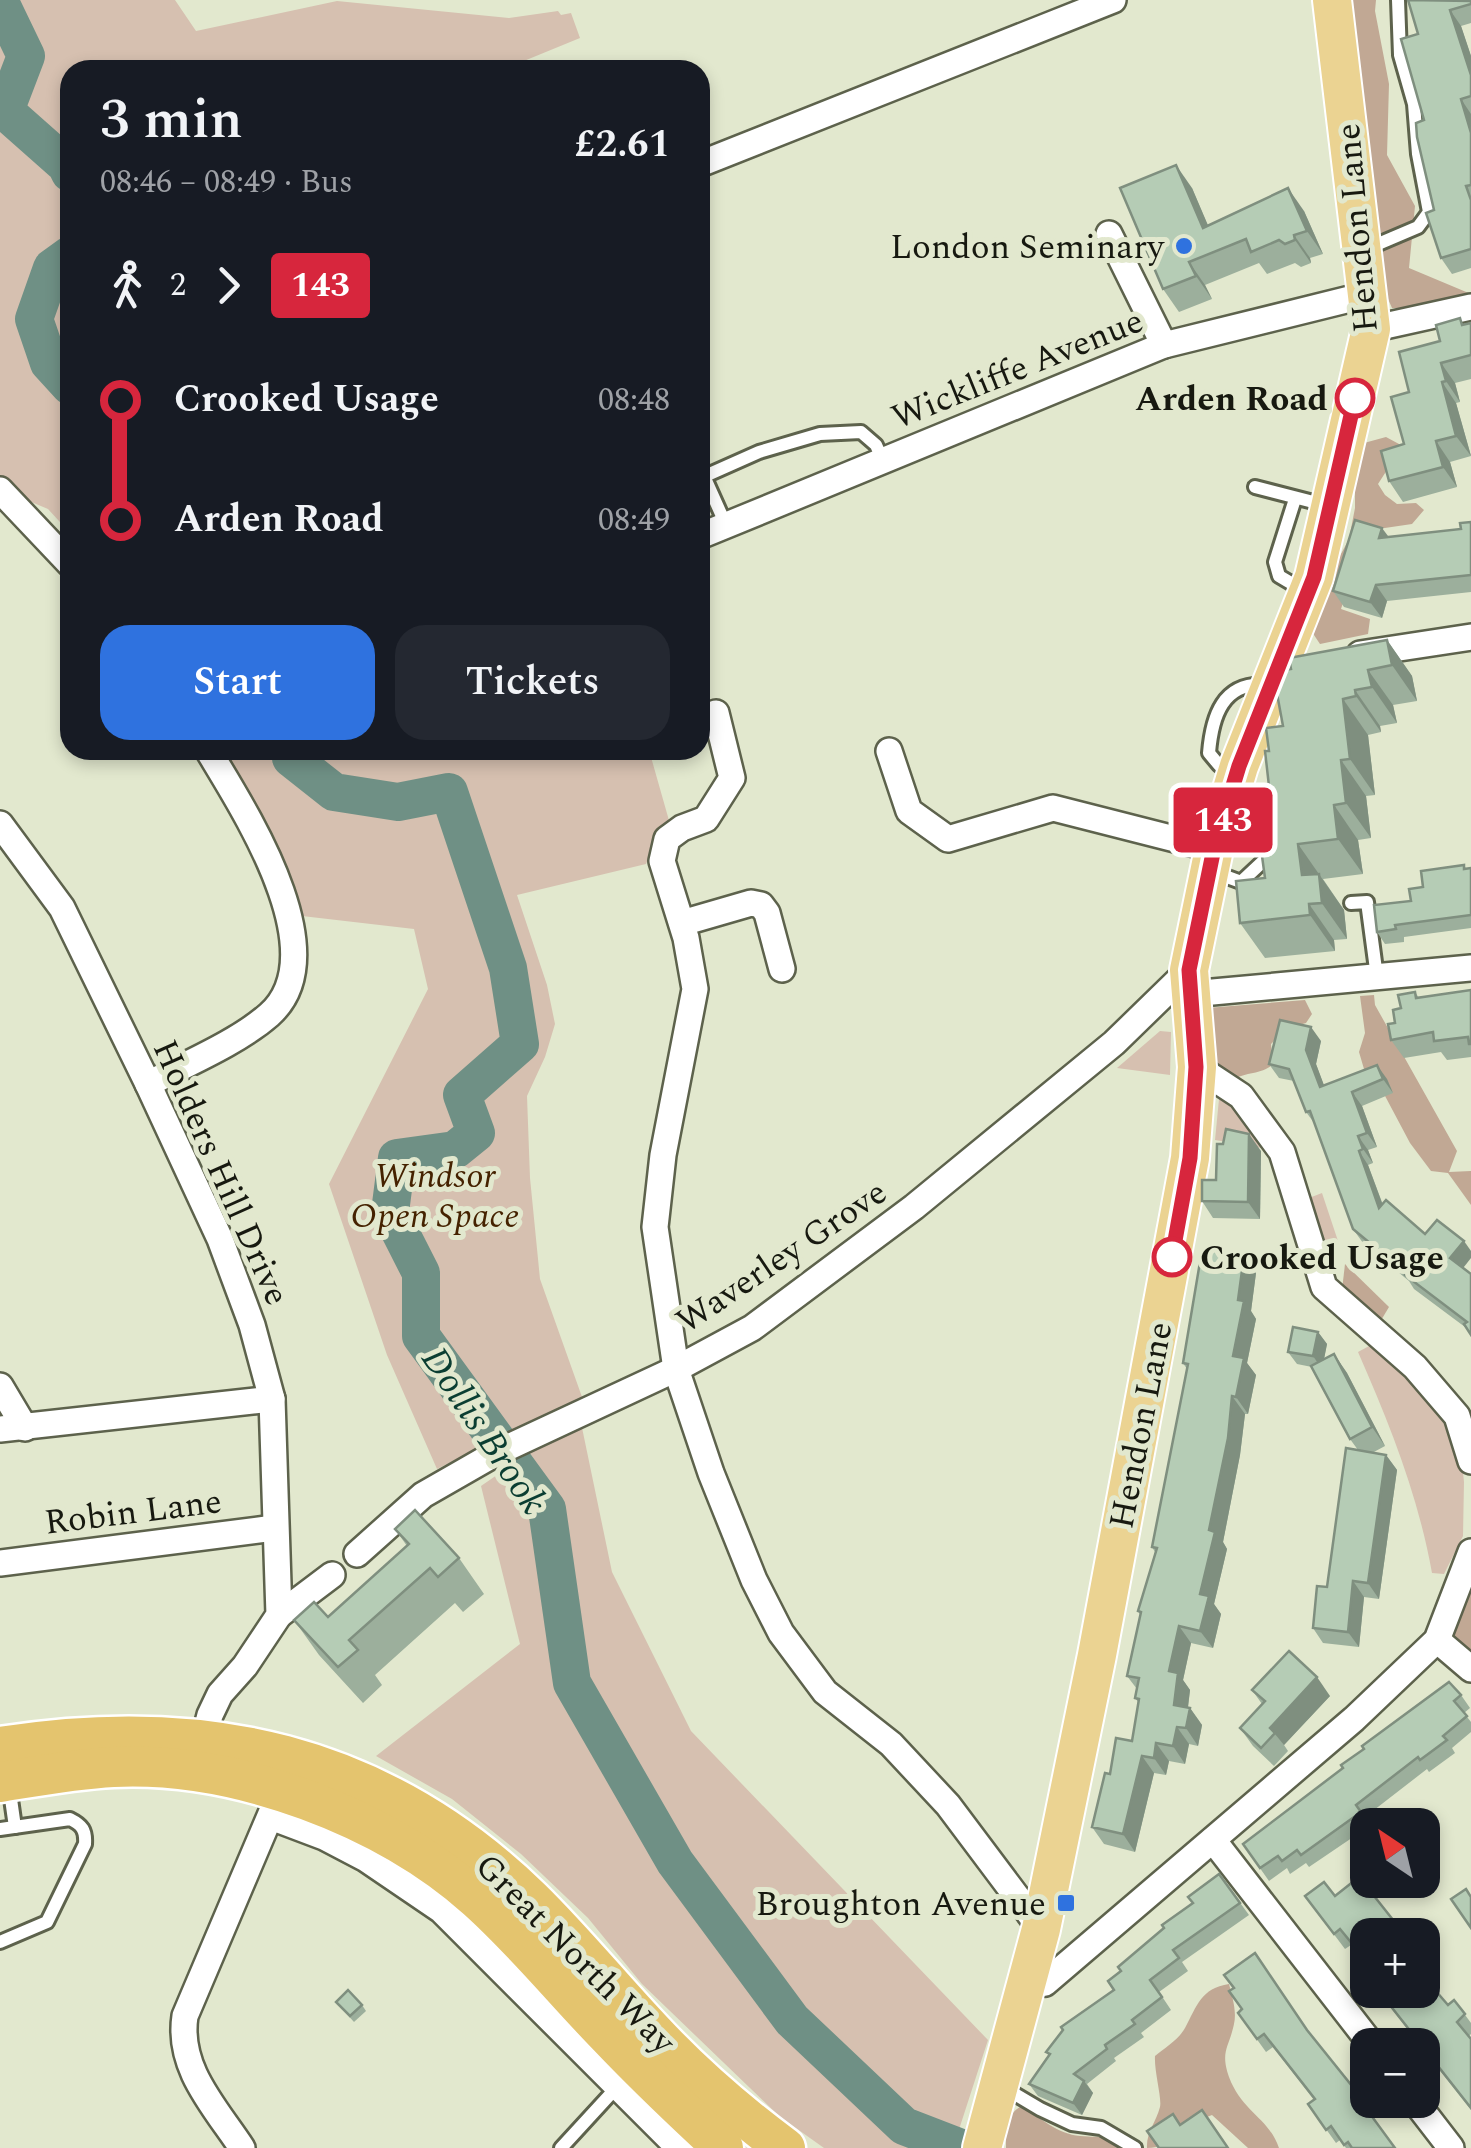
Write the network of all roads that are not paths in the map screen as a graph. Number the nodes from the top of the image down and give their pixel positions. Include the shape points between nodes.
1 (1113, 0) edge
2 (1332, 0) edge
3 (1398, 0) edge
4 (710, 160) edge
5 (1109, 234) dead end
6 (1364, 250) junction
7 (1471, 306) edge
8 (1370, 312) junction
9 (1164, 345) junction
10 (883, 461) junction
11 (710, 468) edge
12 (1255, 487) dead end
13 (710, 489) edge
14 (0, 490) edge
15 (1312, 502) junction
16 (726, 525) junction
17 (710, 532) edge
18 (60, 553) edge
19 (1471, 637) edge
20 (1336, 658) edge
21 (716, 713) dead end
22 (890, 752) dead end
23 (214, 760) edge
24 (1234, 783) junction
25 (0, 824) edge
26 (1212, 859) junction
27 (1351, 902) dead end
28 (682, 924) junction
29 (1471, 968) edge
30 (782, 969) dead end
31 (1377, 976) junction
32 (1190, 982) junction
33 (1196, 1067) junction
34 (148, 1084) junction
35 (676, 1370) junction
36 (0, 1386) edge
37 (272, 1399) junction
38 (12, 1429) edge
39 (1471, 1461) edge
40 (274, 1528) junction
41 (1471, 1552) edge
42 (357, 1554) joint
43 (0, 1562) edge
44 (332, 1575) joint
45 (279, 1615) junction
46 (1437, 1640) junction
47 (1471, 1669) edge
48 (204, 1738) junction
49 (3, 1770) edge
50 (275, 1804) junction
51 (15, 1827) junction
52 (0, 1829) edge
53 (1213, 1840) junction
54 (1041, 1929) junction
55 (0, 1942) edge
56 (1029, 1976) junction
57 (1359, 2028) edge
58 (617, 2086) junction
59 (1000, 2091) junction
60 (1428, 2118) edge
61 (242, 2148) edge
62 (561, 2148) edge
63 (678, 2148) edge
64 (722, 2148) edge
65 (785, 2148) edge
66 (982, 2148) edge
67 (1134, 2148) edge
68 (1452, 2148) edge

1 - 4 street
2 - 6 main road, Hendon Lane
3 - 6 lane via 1400,56 1429,212 1418,226
5 - 9 street
6 - 8 main road, Hendon Lane
7 - 8 street
8 - 9 street, Wickliffe Avenue
8 - 15 main road, Hendon Lane
9 - 10 street, Wickliffe Avenue
10 - 11 lane via 861,432 820,434
10 - 16 street, Wickliffe Avenue
12 - 15 lane
13 - 16 lane
14 - 18 street
15 - 24 main road, Hendon Lane via 1308,593 1283,671
16 - 17 street, Wickliffe Avenue
19 - 20 street
21 - 28 street via 732,778 706,819 666,839 662,861
22 - 26 street via 908,811 948,840 1053,808
23 - 34 street via 271,868 296,957 288,988 271,1014
24 - 26 main road, Hendon Lane
24 - 26 lane via 1276,821 1272,855 1240,882
25 - 34 street, Holders Hill Drive via 62,908
26 - 32 main road, Hendon Lane
27 - 31 lane via 1367,902
28 - 30 street via 761,905
28 - 35 street via 695,989 655,1226
29 - 31 street
31 - 32 street
32 - 33 main road, Hendon Lane
32 - 35 street, Waverley Grove via 914,1207 752,1328
33 - 39 street via 1241,1096 1282,1152 1324,1286 1415,1367 1457,1416
33 - 54 main road, Hendon Lane via 1190,1158
34 - 37 street, Holders Hill Drive via 220,1239
35 - 42 street, Waverley Grove via 498,1452 423,1496
35 - 54 street via 754,1580 782,1633 825,1692 891,1744 948,1805
36 - 38 street
37 - 38 street
37 - 40 street, Holders Hill Drive
40 - 43 street, Robin Lane
40 - 45 street, Holders Hill Drive
41 - 46 street
42 - 44 lane, Waverley Grove
44 - 45 street, Waverley Grove
45 - 48 street via 220,1694
46 - 47 street
46 - 53 street
48 - 49 highway, Great North Way via 95,1734
48 - 65 highway, Great North Way via 351,1778 448,1830 534,1902 667,2046
49 - 50 highway, Great North Way via 202,1772
49 - 51 lane
50 - 58 street, Great North Way via 442,1910
50 - 61 street via 182,2034 190,2069
50 - 64 highway, Great North Way via 321,1805 440,1870
51 - 52 lane
51 - 55 lane via 70,1819 86,1834 85,1844 47,1922
53 - 56 street via 1045,1983
53 - 57 street
54 - 56 main road, Hendon Lane
56 - 59 main road, Hendon Lane
58 - 62 lane
58 - 63 street, Great North Way
59 - 66 main road, Hendon Lane
59 - 67 lane via 1072,2124 1102,2128
60 - 68 street

